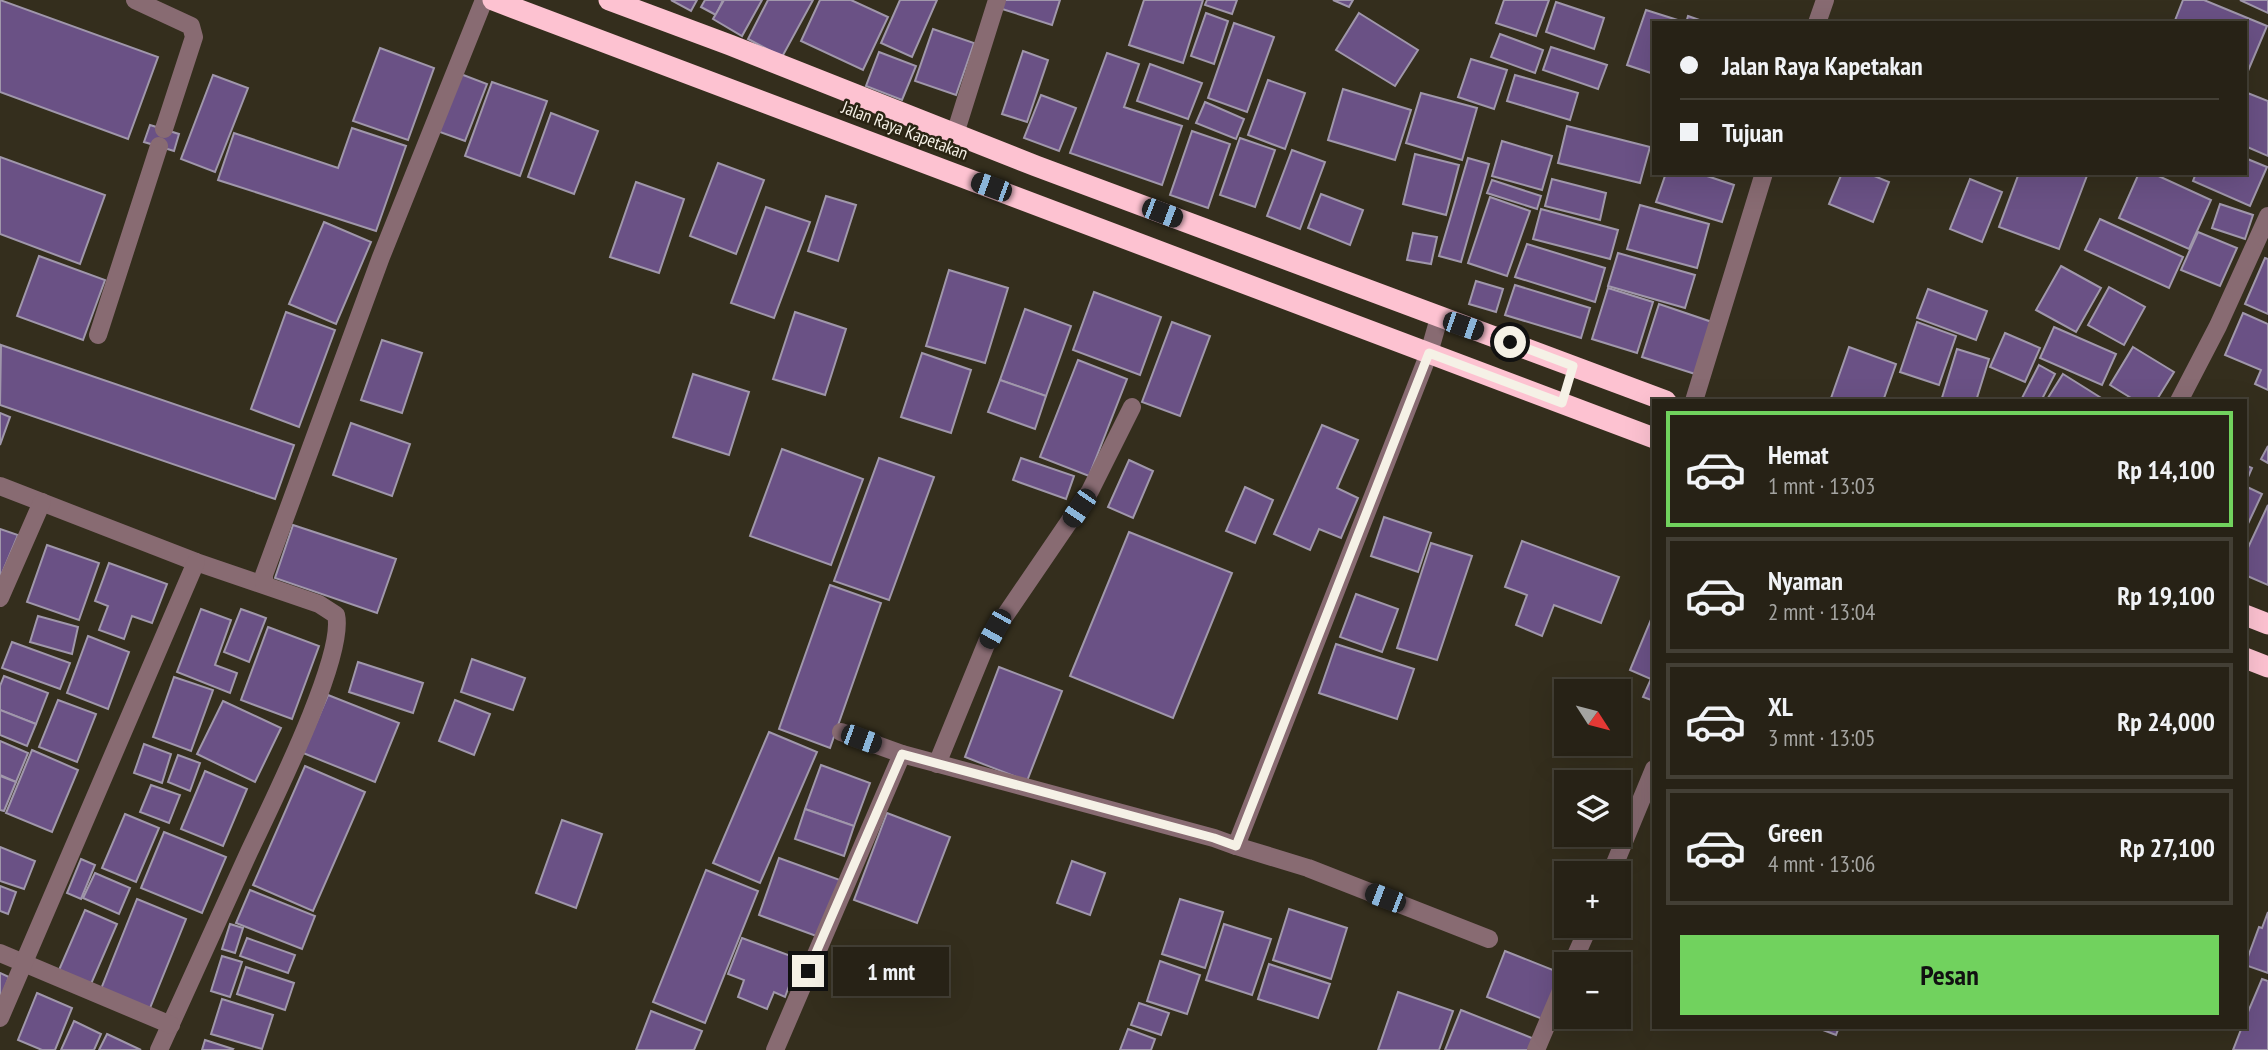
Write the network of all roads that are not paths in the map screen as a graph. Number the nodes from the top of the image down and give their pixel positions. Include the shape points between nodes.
1 (135, 0) edge
2 (484, 0) edge
3 (493, 0) edge
4 (609, 0) edge
5 (997, 0) edge
6 (1825, 0) edge
7 (1818, 21) edge
8 (956, 134) junction
9 (984, 145) junction
10 (1763, 175) edge
11 (968, 178) junction
12 (2268, 216) edge
13 (1440, 318) junction
14 (98, 335) dead end
15 (1429, 353) junction
16 (1573, 366) junction
17 (1652, 399) edge
18 (1695, 399) edge
19 (2180, 399) edge
20 (1562, 403) junction
21 (1132, 407) dead end
22 (1649, 436) edge
23 (0, 486) edge
24 (42, 502) junction
25 (196, 562) junction
26 (264, 584) junction
27 (0, 598) edge
28 (2247, 616) edge
29 (2268, 624) edge
30 (2247, 659) edge
31 (2268, 667) edge
32 (841, 732) dead end
33 (902, 754) junction
34 (937, 764) junction
35 (1652, 774) edge
36 (1236, 846) junction
37 (1616, 861) edge
38 (1489, 939) dead end
39 (0, 953) edge
40 (24, 963) junction
41 (1554, 1007) edge
42 (0, 1018) edge
43 (171, 1025) junction
44 (159, 1050) edge
45 (775, 1050) edge
46 (1536, 1050) edge

1 - 14 street via 191,26 194,37
2 - 26 street via 381,257
3 - 11 highway, Jalan Raya Kapetakan
4 - 8 highway, Jalan Raya Kapetakan
5 - 8 street
6 - 7 street
8 - 9 highway, Jalan Raya Kapetakan
9 - 11 highway
9 - 13 highway, Jalan Raya Kapetakan
10 - 18 street
11 - 15 highway, Jalan Raya Kapetakan
12 - 19 street
13 - 15 street
13 - 16 highway, Jalan Raya Kapetakan
15 - 20 highway, Jalan Raya Kapetakan
15 - 36 street
16 - 17 highway, Jalan Raya Kapetakan
16 - 20 highway
20 - 22 highway, Jalan Raya Kapetakan
21 - 34 street via 1090,491 987,642
23 - 24 street
24 - 25 street
24 - 27 street
25 - 26 street
25 - 40 street
26 - 43 street via 329,608 339,625 303,734
28 - 29 highway
30 - 31 highway
32 - 33 street
33 - 34 street
33 - 45 street
34 - 36 street
35 - 37 street
36 - 38 street via 1308,868
39 - 40 street
40 - 42 street
40 - 43 street
41 - 46 street
43 - 44 street

